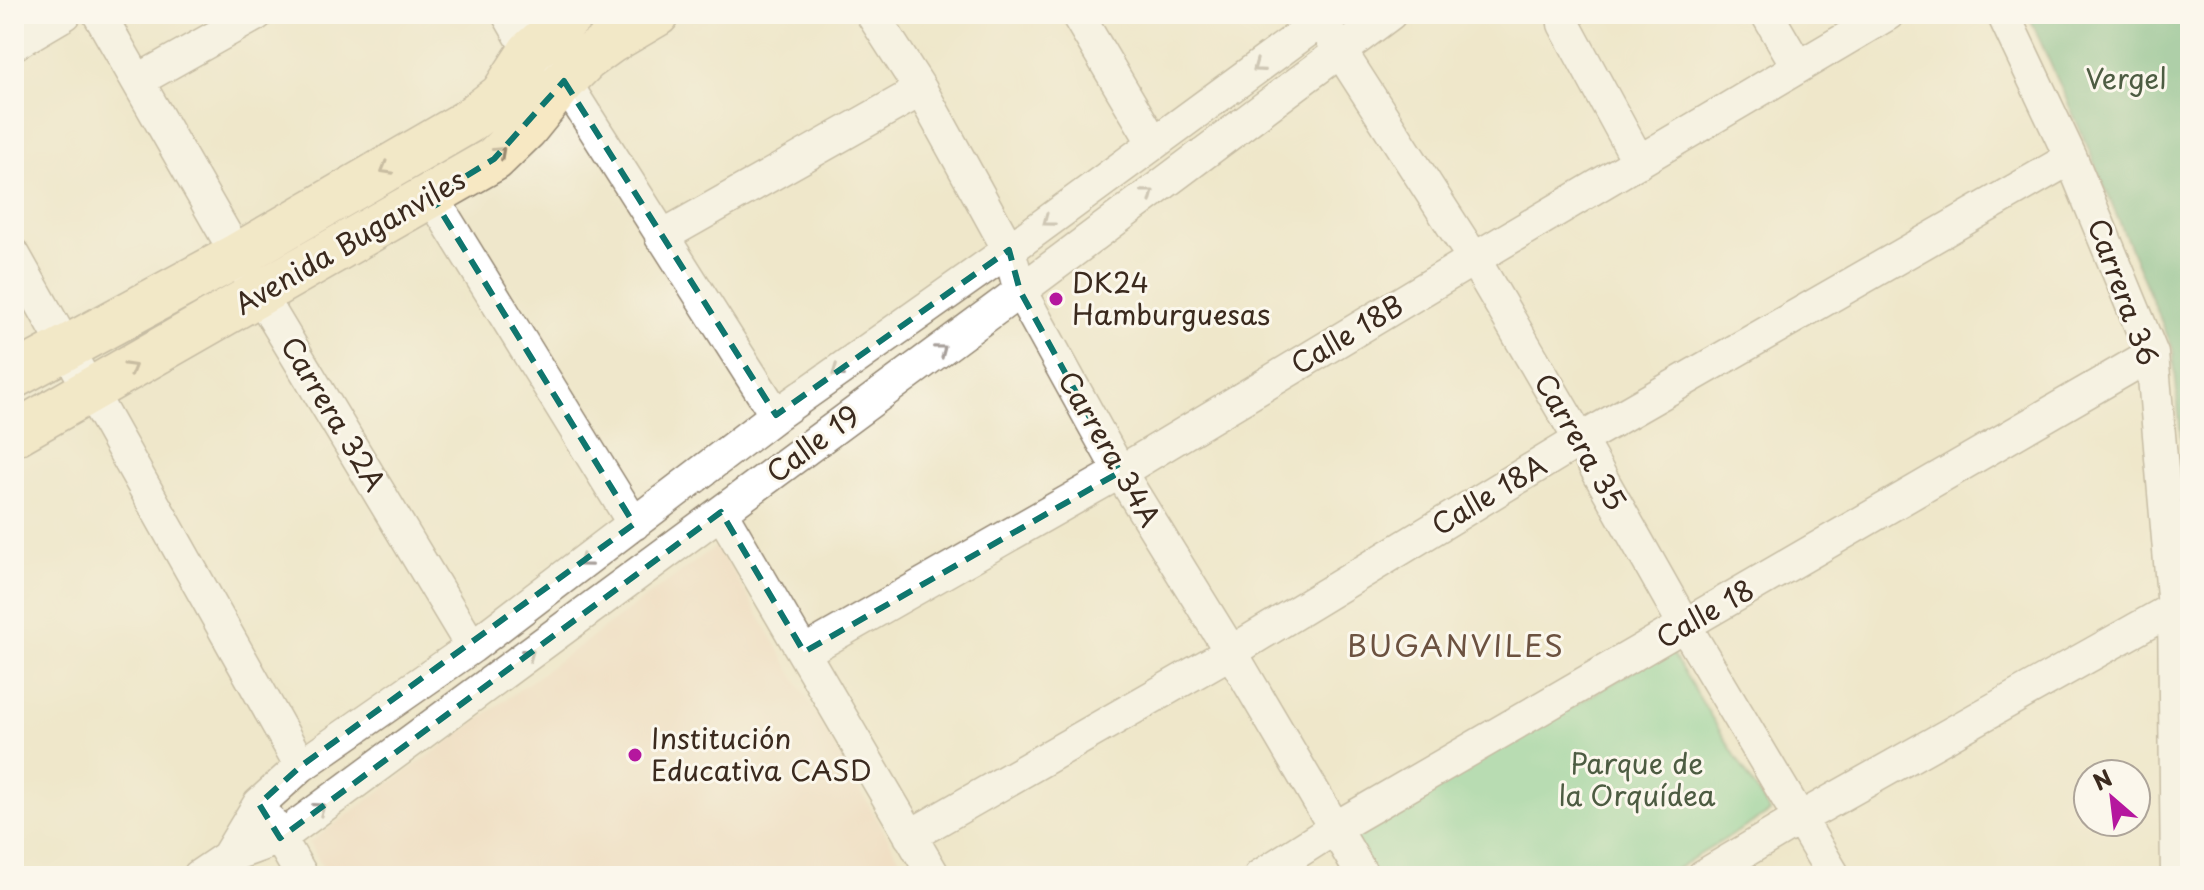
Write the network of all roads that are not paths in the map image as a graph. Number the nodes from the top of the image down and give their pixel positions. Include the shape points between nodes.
1 (65, 14) edge
2 (99, 14) edge
3 (257, 14) edge
4 (508, 14) edge
5 (572, 14) edge
6 (657, 14) edge
7 (872, 14) edge
8 (1077, 14) edge
9 (1390, 14) edge
10 (1767, 14) edge
11 (1888, 14) edge
12 (2003, 14) edge
13 (1323, 16) edge
14 (1564, 24) dead end
15 (14, 44) edge
16 (1340, 51) junction
17 (530, 52) junction
18 (1798, 67) junction
19 (139, 80) junction
20 (564, 81) junction
21 (921, 90) junction
22 (1153, 142) junction
23 (2071, 158) junction
24 (1639, 162) junction
25 (432, 197) junction
26 (661, 237) junction
27 (1009, 250) junction
28 (14, 255) edge
29 (238, 255) junction
30 (1474, 259) junction
31 (1020, 291) junction
32 (259, 293) junction
33 (66, 347) junction
34 (2152, 354) junction
35 (14, 376) edge
36 (90, 391) junction
37 (776, 415) junction
38 (14, 434) edge
39 (1580, 440) junction
40 (1120, 472) junction
41 (721, 512) junction
42 (634, 524) junction
43 (2174, 608) junction
44 (1685, 626) junction
45 (472, 647) junction
46 (804, 652) junction
47 (1231, 652) junction
48 (301, 766) junction
49 (259, 804) junction
50 (1799, 819) junction
51 (1335, 828) junction
52 (910, 836) junction
53 (280, 838) junction
54 (227, 857) junction
55 (199, 876) edge
56 (302, 876) edge
57 (934, 876) edge
58 (1260, 876) edge
59 (1363, 876) edge
60 (1703, 876) edge
61 (1834, 876) edge
62 (2177, 876) edge

1 - 15 street
2 - 19 street, Carrera 32A
3 - 19 street
4 - 17 street
5 - 17 main road, Avenida Buganviles
6 - 20 main road, Avenida Buganviles via 586,59
7 - 21 street, Carrera 34A
8 - 22 street
9 - 16 street, Calle 19
10 - 18 street
11 - 18 street, Calle 18B
12 - 23 street, Carrera 36
13 - 16 street, Carrera 35
13 -> 22 street, Calle 19
14 - 24 street
16 - 30 street, Carrera 35
31 -> 16 street, Calle 19
17 - 20 street
17 -> 29 main road, Avenida Buganviles via 502,95 467,122
18 - 24 street, Calle 18B
19 - 29 street, Carrera 32A
25 -> 20 main road, Avenida Buganviles via 494,159
20 - 26 street
21 - 26 street
21 - 27 street, Carrera 34A
22 -> 27 street, Calle 19
23 - 34 street, Carrera 36
23 - 39 street, Calle 18A
24 - 30 street, Calle 18B
25 - 32 main road, Avenida Buganviles
25 - 42 street
26 - 37 street
27 - 31 street, Carrera 34A
27 -> 37 street, Calle 19
28 - 33 street
29 - 32 street, Carrera 32A
29 - 33 main road, Avenida Buganviles
30 - 39 street, Carrera 35
30 - 40 street, Calle 18B
31 - 40 street, Carrera 34A
41 -> 31 street, Calle 19
36 -> 32 main road, Avenida Buganviles
32 - 45 street, Carrera 32A
33 - 35 main road, Avenida Buganviles
33 - 36 street
34 - 43 street, Carrera 36
34 - 44 street, Calle 18
36 - 38 main road, Avenida Buganviles
36 - 48 street
37 - 42 street, Calle 19
39 - 44 street, Carrera 35
39 - 47 street, Calle 18A
40 - 46 street, Calle 18B
40 - 47 street, Carrera 34A
41 - 46 street
53 -> 41 street, Calle 19
42 -> 45 street, Calle 19
43 - 50 street
43 - 62 street, Carrera 36
44 - 50 street, Carrera 35
44 - 51 street, Calle 18
45 - 48 street, Calle 19
46 - 52 street
47 - 51 street, Carrera 34A
47 - 52 street, Calle 18A
48 - 49 street, Calle 19
49 - 53 street
49 - 54 street, Calle 19
50 - 60 street
50 - 61 street, Carrera 35
51 - 58 street, Calle 18
51 - 59 street, Carrera 34A
52 - 57 street
53 - 54 street, Calle 19
53 - 56 street
54 - 55 street, Calle 19

